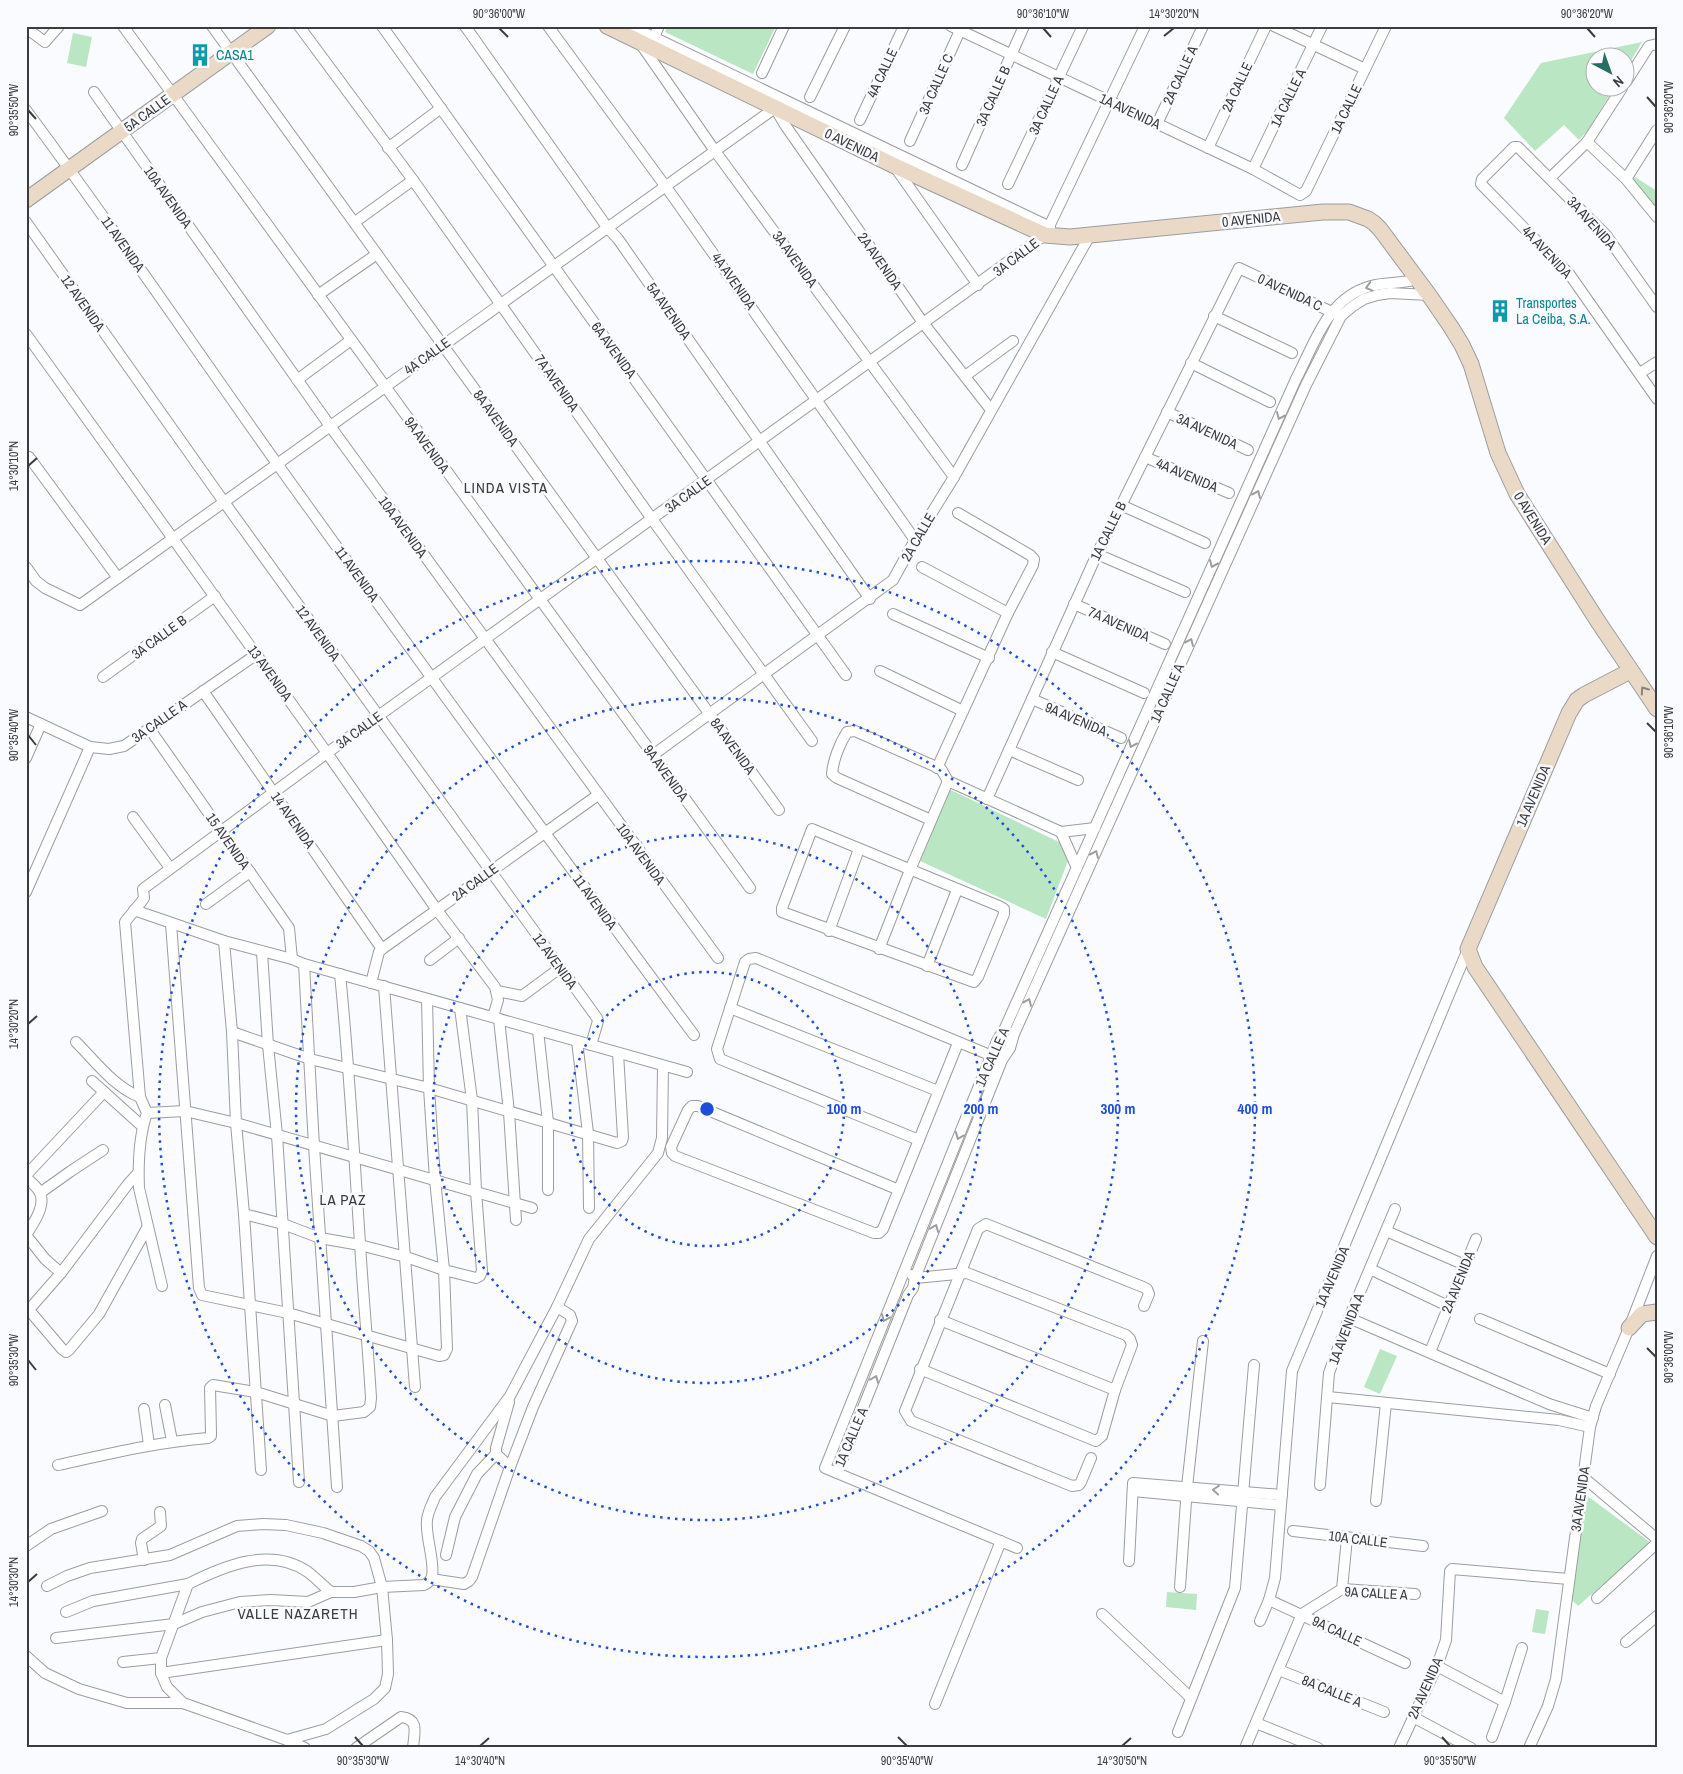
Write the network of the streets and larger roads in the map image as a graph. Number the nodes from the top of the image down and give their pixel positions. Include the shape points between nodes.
1 (59, 26) edge
2 (123, 26) edge
3 (212, 26) edge
4 (268, 26) edge
5 (299, 26) edge
6 (382, 26) edge
7 (465, 26) edge
8 (548, 26) edge
9 (607, 26) edge
10 (630, 26) edge
11 (659, 26) edge
12 (784, 26) edge
13 (845, 26) edge
14 (904, 26) edge
15 (1024, 26) edge
16 (1083, 26) edge
17 (1145, 26) edge
18 (1203, 26) edge
19 (1266, 26) edge
20 (1274, 26) edge
21 (1322, 26) edge
22 (1386, 26) edge
23 (26, 28) edge
24 (957, 28) edge
25 (654, 38) junction
26 (638, 40) junction
27 (1313, 45) junction
28 (1652, 46) edge
29 (231, 52) junction
30 (1011, 55) junction
31 (1636, 68) edge
32 (1365, 69) junction
33 (762, 73) dead end
34 (1059, 77) junction
35 (94, 92) dead end
36 (173, 94) junction
37 (810, 97) dead end
38 (1616, 98) edge
39 (1109, 101) junction
40 (441, 108) junction
41 (775, 108) junction
42 (26, 110) edge
43 (860, 120) dead end
44 (1158, 124) junction
45 (1657, 130) edge
46 (122, 131) junction
47 (910, 141) dead end
48 (1588, 142) junction
49 (388, 148) junction
50 (1208, 148) junction
51 (715, 151) junction
52 (962, 165) dead end
53 (894, 166) junction
54 (70, 168) junction
55 (1254, 169) junction
56 (1550, 178) junction
57 (1626, 179) junction
58 (413, 180) junction
59 (1008, 184) dead end
60 (1481, 184) joint
61 (665, 186) junction
62 (1306, 191) joint
63 (26, 200) edge
64 (1657, 217) edge
65 (26, 222) edge
66 (355, 222) junction
67 (607, 227) junction
68 (1048, 231) junction
69 (1090, 235) junction
70 (377, 254) junction
71 (554, 266) junction
72 (1238, 268) joint
73 (1417, 279) junction
74 (978, 285) junction
75 (318, 295) junction
76 (1429, 295) junction
77 (500, 304) junction
78 (1657, 307) edge
79 (1331, 312) junction
80 (1214, 316) junction
81 (1341, 316) junction
82 (924, 324) junction
83 (26, 334) edge
84 (351, 340) junction
85 (1013, 341) dead end
86 (443, 345) junction
87 (1292, 354) dead end
88 (871, 362) junction
89 (1657, 362) edge
90 (1191, 364) junction
91 (1640, 373) junction
92 (965, 376) junction
93 (1296, 379) junction
94 (297, 380) junction
95 (1306, 384) junction
96 (385, 386) junction
97 (1657, 399) edge
98 (818, 400) junction
99 (1270, 402) dead end
100 (991, 410) junction
101 (1167, 412) junction
102 (330, 426) junction
103 (760, 442) junction
104 (1248, 450) dead end
105 (29, 457) dead end
106 (1145, 457) junction
107 (277, 464) junction
108 (954, 477) junction
109 (706, 480) junction
110 (1229, 493) dead end
111 (224, 502) junction
112 (1121, 505) junction
113 (958, 513) dead end
114 (652, 519) junction
115 (173, 538) junction
116 (915, 540) junction
117 (1205, 543) dead end
118 (1097, 554) junction
119 (597, 559) junction
120 (26, 567) edge
121 (922, 568) dead end
122 (118, 578) junction
123 (1185, 592) dead end
124 (215, 596) junction
125 (870, 599) junction
126 (540, 600) junction
127 (1074, 604) junction
128 (1008, 613) junction
129 (893, 614) dead end
130 (818, 636) junction
131 (485, 639) junction
132 (1165, 644) dead end
133 (1052, 652) junction
134 (256, 654) junction
135 (989, 658) junction
136 (880, 671) dead end
137 (1630, 671) junction
138 (846, 674) dead end
139 (764, 675) junction
140 (102, 677) dead end
141 (432, 677) junction
142 (203, 691) junction
143 (1144, 693) dead end
144 (1032, 699) junction
145 (1657, 709) edge
146 (963, 711) junction
147 (710, 714) junction
148 (378, 716) junction
149 (26, 717) edge
150 (42, 724) junction
151 (149, 728) junction
152 (1121, 738) dead end
153 (812, 741) dead end
154 (90, 747) junction
155 (1009, 750) junction
156 (327, 752) junction
157 (653, 755) junction
158 (26, 758) edge
159 (937, 768) junction
160 (1078, 780) dead end
161 (948, 781) junction
162 (274, 792) junction
163 (598, 795) junction
164 (987, 799) junction
165 (779, 810) dead end
166 (133, 817) dead end
167 (931, 820) junction
168 (1095, 828) junction
169 (221, 831) junction
170 (1061, 832) junction
171 (544, 833) junction
172 (859, 850) junction
173 (170, 868) junction
174 (1077, 868) junction
175 (910, 870) junction
176 (250, 872) junction
177 (490, 872) junction
178 (750, 888) dead end
179 (957, 890) junction
180 (26, 892) edge
181 (206, 904) dead end
182 (134, 910) junction
183 (437, 910) junction
184 (170, 924) junction
185 (829, 931) junction
186 (459, 938) junction
187 (224, 941) junction
188 (382, 949) junction
189 (879, 949) junction
190 (1468, 949) junction
191 (262, 952) junction
192 (292, 958) junction
193 (718, 958) dead end
194 (430, 960) dead end
195 (304, 964) junction
196 (927, 966) junction
197 (560, 968) junction
198 (340, 974) junction
199 (1026, 980) junction
200 (371, 983) junction
201 (1036, 985) junction
202 (384, 986) junction
203 (497, 991) junction
204 (427, 998) junction
205 (460, 1008) junction
206 (730, 1008) junction
207 (496, 1018) junction
208 (538, 1030) junction
209 (232, 1032) junction
210 (694, 1035) dead end
211 (577, 1041) junction
212 (76, 1042) dead end
213 (958, 1043) junction
214 (268, 1045) junction
215 (591, 1045) junction
216 (618, 1053) junction
217 (992, 1056) junction
218 (310, 1059) junction
219 (1002, 1060) junction
220 (664, 1066) junction
221 (349, 1070) junction
222 (687, 1072) dead end
223 (392, 1079) junction
224 (92, 1081) dead end
225 (429, 1088) junction
226 (938, 1091) junction
227 (104, 1092) junction
228 (140, 1097) junction
229 (472, 1100) junction
230 (185, 1111) junction
231 (147, 1112) junction
232 (509, 1112) junction
233 (548, 1122) junction
234 (236, 1123) junction
235 (142, 1126) junction
236 (588, 1133) junction
237 (277, 1135) junction
238 (919, 1140) junction
239 (314, 1146) junction
240 (103, 1150) dead end
241 (354, 1156) junction
242 (398, 1170) junction
243 (138, 1173) junction
244 (435, 1179) junction
245 (548, 1190) dead end
246 (898, 1190) junction
247 (476, 1191) junction
248 (40, 1193) junction
249 (514, 1203) junction
250 (532, 1208) dead end
251 (589, 1208) dead end
252 (1395, 1209) dead end
253 (244, 1214) junction
254 (516, 1220) dead end
255 (284, 1224) junction
256 (147, 1228) junction
257 (1386, 1231) junction
258 (1657, 1237) edge
259 (320, 1238) junction
260 (1476, 1239) dead end
261 (360, 1245) junction
262 (1657, 1256) edge
263 (406, 1257) junction
264 (1465, 1265) junction
265 (1370, 1269) junction
266 (444, 1270) junction
267 (61, 1273) junction
268 (903, 1274) junction
269 (959, 1274) junction
270 (915, 1278) junction
271 (162, 1286) dead end
272 (896, 1291) junction
273 (908, 1296) junction
274 (250, 1305) junction
275 (557, 1306) junction
276 (1144, 1306) dead end
277 (1448, 1306) junction
278 (27, 1312) edge
279 (1657, 1312) edge
280 (288, 1313) junction
281 (1349, 1318) junction
282 (1480, 1319) dead end
283 (940, 1320) junction
284 (327, 1324) junction
285 (1630, 1328) junction
286 (368, 1336) junction
287 (1203, 1341) dead end
288 (412, 1347) junction
289 (1430, 1352) junction
290 (1254, 1365) dead end
291 (920, 1369) junction
292 (1610, 1374) junction
293 (415, 1386) dead end
294 (1115, 1390) junction
295 (256, 1392) junction
296 (510, 1396) junction
297 (1328, 1397) junction
298 (1386, 1403) junction
299 (294, 1404) junction
300 (165, 1406) dead end
301 (144, 1409) dead end
302 (334, 1416) junction
303 (1592, 1422) junction
304 (172, 1441) junction
305 (149, 1445) junction
306 (496, 1454) junction
307 (1091, 1458) dead end
308 (58, 1465) dead end
309 (510, 1467) junction
310 (261, 1470) dead end
311 (837, 1473) junction
312 (1583, 1477) junction
313 (299, 1482) dead end
314 (1320, 1485) dead end
315 (337, 1488) dead end
316 (1186, 1492) junction
317 (1243, 1496) junction
318 (1282, 1500) junction
319 (1376, 1501) dead end
320 (102, 1511) dead end
321 (160, 1512) dead end
322 (1293, 1531) dead end
323 (1348, 1538) junction
324 (1657, 1539) edge
325 (1000, 1541) junction
326 (1657, 1543) edge
327 (26, 1546) edge
328 (1423, 1546) dead end
329 (1017, 1548) dead end
330 (446, 1555) dead end
331 (144, 1560) junction
332 (1129, 1561) dead end
333 (431, 1579) junction
334 (1569, 1580) junction
335 (188, 1584) junction
336 (47, 1586) dead end
337 (382, 1586) junction
338 (1180, 1587) dead end
339 (1339, 1590) junction
340 (331, 1592) junction
341 (1415, 1594) dead end
342 (1597, 1598) dead end
343 (1269, 1600) junction
344 (66, 1612) dead end
345 (1102, 1614) dead end
346 (1302, 1614) junction
347 (1657, 1616) edge
348 (1260, 1621) dead end
349 (174, 1624) junction
350 (56, 1638) dead end
351 (387, 1640) junction
352 (1626, 1642) dead end
353 (1522, 1648) dead end
354 (26, 1656) edge
355 (161, 1658) junction
356 (123, 1662) dead end
357 (1406, 1663) dead end
358 (1437, 1666) junction
359 (1279, 1670) junction
360 (161, 1673) junction
361 (1191, 1698) junction
362 (1505, 1702) junction
363 (183, 1703) junction
364 (935, 1704) dead end
365 (1384, 1712) dead end
366 (1413, 1717) junction
367 (1256, 1723) junction
368 (1178, 1732) dead end
369 (1492, 1737) dead end
370 (287, 1740) junction
371 (305, 1748) edge
372 (356, 1748) edge
373 (412, 1748) edge
374 (1245, 1748) edge
375 (1318, 1748) edge
376 (1399, 1748) edge
377 (1470, 1748) edge
378 (1530, 1748) edge

1 - 23 street via 48,41 43,41
2 - 36 street, 9A AVENIDA
3 - 29 street, 8A AVENIDA
4 - 29 street, 5A CALLE
5 - 49 street, 7A AVENIDA
6 - 40 street, 6A AVENIDA
7 - 67 street, 5A AVENIDA
8 - 61 street, 4A AVENIDA
9 - 26 street, 0 AVENIDA
10 - 25 street, 0 AVENIDA
11 - 25 street
12 - 33 street
13 - 37 street
14 - 43 street, 4A CALLE
15 - 30 street, 3A CALLE B
16 - 34 street, 3A CALLE A
17 - 39 street, 3A CALLE
18 - 44 street, 2A CALLE A
19 - 50 street, 2A CALLE
20 - 27 street
21 - 27 street, 1A CALLE A
22 - 32 street, 1A CALLE
24 - 30 street, 1A AVENIDA
24 - 47 street, 3A CALLE C
25 - 68 street, 0 AVENIDA
26 - 41 street, 0 AVENIDA
26 - 51 street, 3A AVENIDA
27 - 32 street
27 - 55 street, 1A CALLE A
28 - 31 street
29 - 36 street, 5A CALLE
29 - 66 street, 8A AVENIDA
30 - 34 street, 1A AVENIDA
30 - 52 street, 3A CALLE B
32 - 62 street, 1A CALLE
34 - 39 street, 1A AVENIDA
34 - 59 street, 3A CALLE A
35 - 46 street, 10A AVENIDA
36 - 46 street, 5A CALLE
36 - 75 street, 9A AVENIDA
38 - 48 street
39 - 44 street, 1A AVENIDA
39 - 68 street, 3A CALLE
40 - 49 street
40 - 71 street, 6A AVENIDA
41 - 51 street, 4A CALLE
41 - 53 street, 0 AVENIDA
41 - 82 street, 2A AVENIDA
42 - 54 street, 11 AVENIDA
44 - 50 street, 1A AVENIDA
45 - 57 street
46 - 54 street, 5A CALLE
46 - 94 street, 10A AVENIDA
48 - 56 street
48 - 57 street
49 - 58 street, 7A AVENIDA
50 - 55 street, 1A AVENIDA
51 - 61 street, 4A CALLE
51 - 88 street, 3A AVENIDA
53 - 68 street, 0 AVENIDA
53 - 74 street
54 - 63 street, 5A CALLE
54 - 107 street, 11 AVENIDA
55 - 62 street, 1A AVENIDA via 1300,195
56 - 60 street, 3A AVENIDA via 1518,147 1514,147 1482,179
56 - 78 street, 3A AVENIDA via 1606,235
57 - 64 street
58 - 66 street
58 - 77 street, 7A AVENIDA
60 - 91 street, 4A AVENIDA via 1570,275
61 - 67 street, 4A CALLE
61 - 98 street, 4A AVENIDA
65 - 111 street, 12 AVENIDA
66 - 70 street, 8A AVENIDA
67 - 71 street, 4A CALLE
67 - 103 street, 5A AVENIDA
68 - 69 street, 0 AVENIDA via 1070,237
68 - 74 street, 3A CALLE
69 - 73 street, 0 AVENIDA via 1349,212 1380,228
69 - 100 street, 2A CALLE
70 - 75 street
70 - 86 street, 8A AVENIDA
71 - 77 street, 4A CALLE
71 - 109 street, 6A AVENIDA
72 - 79 street, 0 AVENIDA C
72 - 80 street, 1A CALLE B
73 - 76 street, 0 AVENIDA
73 -> 79 street, 1A CALLE A via 1361,288
74 - 82 street, 3A CALLE
75 - 84 street, 9A AVENIDA
76 - 81 street, 1A CALLE A via 1377,295 1358,303
76 - 137 street, 0 AVENIDA via 1471,364 1498,453 1517,494
77 - 86 street, 4A CALLE
77 - 114 street, 7A AVENIDA
79 - 81 street, 0 AVENIDA C
79 - 93 street, 1A CALLE A
80 - 87 street
80 - 90 street, 1A CALLE B
81 - 95 street, 1A CALLE A
82 - 88 street, 3A CALLE
82 - 92 street, 2A AVENIDA
83 - 115 street, 13 AVENIDA
84 - 94 street
84 - 96 street, 9A AVENIDA
85 - 92 street
86 - 96 street, 4A CALLE
86 - 119 street, 8A AVENIDA
88 - 98 street, 3A CALLE
88 - 108 street, 3A AVENIDA
89 - 91 street
90 - 99 street
90 - 101 street, 1A CALLE B
91 - 97 street, 4A AVENIDA
92 - 100 street, 2A AVENIDA
93 - 95 street
93 -> 168 street, 1A CALLE A
94 - 102 street, 10A AVENIDA
201 -> 95 street, 1A CALLE A
96 - 102 street, 4A CALLE
96 - 126 street, 9A AVENIDA
98 - 103 street, 3A CALLE
98 - 116 street, 4A AVENIDA
100 - 108 street, 2A CALLE
101 - 104 street, 3A AVENIDA
101 - 106 street, 1A CALLE B
102 - 107 street, 4A CALLE
102 - 131 street, 10A AVENIDA
103 - 109 street, 3A CALLE
103 - 125 street, 5A AVENIDA
105 - 122 street
106 - 110 street, 4A AVENIDA
106 - 112 street, 1A CALLE B
107 - 111 street, 4A CALLE
107 - 141 street, 11 AVENIDA
108 - 116 street, 2A CALLE
109 - 114 street, 3A CALLE
109 - 130 street, 6A AVENIDA
111 - 115 street, 4A CALLE
111 - 148 street, 12 AVENIDA
112 - 117 street
112 - 118 street, 1A CALLE B
113 - 128 street via 1034,559
114 - 119 street, 3A CALLE
114 - 139 street, 7A AVENIDA
115 - 122 street, 4A CALLE
115 - 124 street, 13 AVENIDA
116 - 125 street, 2A CALLE via 894,580
118 - 123 street
118 - 127 street, 1A CALLE B
119 - 126 street, 3A CALLE
119 - 147 street, 8A AVENIDA
120 - 122 street, 4A CALLE via 44,588 80,605
121 - 128 street
124 - 134 street, 13 AVENIDA
124 - 140 street, 3A CALLE B
125 - 130 street, 2A CALLE
126 - 131 street, 3A CALLE
126 - 157 street, 9A AVENIDA
127 - 132 street, 7A AVENIDA
127 - 133 street, 1A CALLE B
128 - 135 street
129 - 135 street
130 - 138 street, 6A AVENIDA
130 - 139 street, 2A CALLE
131 - 141 street, 3A CALLE
131 - 163 street, 10A AVENIDA
133 - 143 street
133 - 144 street, 1A CALLE B
134 - 142 street, 3A CALLE A
134 - 156 street, 13 AVENIDA
135 - 146 street
136 - 146 street
145 -> 137 street, 0 AVENIDA
137 - 190 street, 1A AVENIDA via 1584,695 1569,713
139 - 147 street, 2A CALLE
139 - 153 street, 7A AVENIDA
141 - 148 street, 3A CALLE
141 - 171 street, 11 AVENIDA
142 - 151 street, 3A CALLE A
142 - 162 street, 14 AVENIDA
144 - 152 street, 9A AVENIDA
144 - 155 street, 1A CALLE B
146 - 159 street
147 - 157 street, 2A CALLE
147 - 165 street, 8A AVENIDA
148 - 156 street, 3A CALLE
148 - 177 street, 12 AVENIDA
149 - 150 street, 3A CALLE A
150 - 154 street, 3A CALLE A
150 - 158 street
151 - 154 street, 3A CALLE A via 124,746 109,750
151 - 169 street, 15 AVENIDA
154 - 180 street
155 - 160 street
155 - 164 street, 1A CALLE B
156 - 162 street, 3A CALLE
156 - 183 street, 13 AVENIDA
157 - 178 street, 9A AVENIDA
159 - 161 street via 946,774
159 - 167 street via 855,731 844,736 832,766 832,774 837,778
161 - 164 street
161 - 167 street
162 - 169 street, 3A CALLE
162 - 188 street, 14 AVENIDA
163 - 171 street, 2A CALLE
163 - 193 street, 10A AVENIDA
164 - 170 street
166 - 173 street
167 - 175 street
168 - 170 street
168 - 174 street, 1A CALLE A
169 - 173 street, 3A CALLE
169 - 176 street, 15 AVENIDA
170 - 174 street
171 - 177 street, 2A CALLE
171 - 210 street, 11 AVENIDA
172 - 175 street
172 - 185 street
172 - 185 street via 817,830 812,829 809,834 782,912
173 - 182 street, 3A CALLE via 142,888 144,898
174 - 199 street, 1A CALLE A
175 - 179 street
175 - 189 street
176 - 181 street
176 - 192 street, 15 AVENIDA via 290,928
177 - 183 street, 2A CALLE
177 - 197 street, 12 AVENIDA
179 - 196 street
179 - 196 street via 1000,906 1004,914 974,982
182 - 184 street
182 - 228 street via 125,922
183 - 186 street, 13 AVENIDA
183 - 188 street, 2A CALLE
184 - 187 street
184 - 230 street
185 - 189 street
186 - 194 street
186 - 203 street, 13 AVENIDA
187 - 191 street
187 - 209 street
188 - 200 street
189 - 196 street
190 - 258 street via 1475,967
190 - 318 street, 1A AVENIDA via 1292,1372
191 - 192 street
191 - 214 street
192 - 195 street
195 - 198 street
195 - 218 street
197 - 203 street via 522,996
197 - 215 street, 12 AVENIDA via 597,1018
198 - 200 street
198 - 221 street
199 - 201 street
199 - 217 street, 1A CALLE A
200 - 202 street
219 -> 201 street, 1A CALLE A
202 - 204 street
202 - 223 street
203 - 207 street
204 - 205 street
204 - 225 street
205 - 207 street
205 - 229 street
206 - 213 street via 745,962 756,958
206 - 226 street
206 - 238 street via 717,1049 718,1056 724,1061
207 - 208 street
207 - 232 street
208 - 211 street
208 - 233 street
209 - 214 street
209 - 234 street
211 - 215 street
211 - 236 street
212 - 228 street via 113,1080
213 - 217 street
213 - 226 street
214 - 218 street
214 - 237 street
215 - 216 street
216 - 220 street
216 - 236 street via 622,1141 617,1143
217 - 219 street
217 -> 268 street, 1A CALLE A
218 - 221 street
218 - 239 street
270 -> 219 street, 1A CALLE A
220 - 222 street
220 - 275 street via 662,1138 658,1152 589,1239
221 - 223 street
221 - 241 street
223 - 225 street
223 - 242 street
224 - 227 street
225 - 229 street
225 - 244 street
226 - 238 street
227 - 235 street
227 - 248 street via 28,1172 26,1177
228 - 231 street
229 - 232 street
229 - 247 street
230 - 231 street
230 - 234 street
230 - 274 street via 199,1288 202,1295 209,1298
231 - 235 street
232 - 233 street
232 - 249 street
233 - 236 street
233 - 245 street
234 - 237 street
234 - 253 street
235 - 243 street
236 - 251 street
237 - 239 street
237 - 255 street
238 - 246 street
239 - 241 street
239 - 259 street
240 - 248 street
241 - 242 street
241 - 261 street
242 - 244 street
242 - 263 street
243 - 256 street
243 - 267 street
244 - 247 street
244 - 266 street
246 - 246 street via 882,1229 874,1233 675,1156 671,1147 688,1110 698,1106
247 - 249 street
247 - 266 street via 480,1276 476,1278
248 - 267 street via 37,1218 26,1235
249 - 250 street
249 - 254 street
252 - 257 street, 1A AVENIDA A
253 - 255 street
253 - 274 street
255 - 259 street
255 - 280 street
256 - 271 street
256 - 278 street via 104,1307 69,1350 62,1349
257 - 264 street
257 - 265 street, 1A AVENIDA A
259 - 261 street
259 - 284 street
260 - 264 street, 2A AVENIDA
261 - 263 street
261 - 286 street
262 - 285 street, 3A AVENIDA
263 - 266 street
263 - 288 street
264 - 277 street, 2A AVENIDA
265 - 277 street
265 - 281 street, 1A AVENIDA A
266 - 288 street via 447,1349 439,1356
267 - 278 street
268 - 270 street
268 - 272 street, 1A CALLE A
269 - 270 street
269 - 276 street via 978,1229 986,1224 1148,1289
269 - 283 street
269 - 294 street via 967,1273 1128,1336 1132,1345
270 - 273 street, 1A CALLE A
272 - 273 street
272 -> 311 street, 1A CALLE A via 825,1468
311 -> 273 street, 1A CALLE A
274 - 280 street
274 - 295 street
275 - 296 street
275 - 309 street via 570,1315 572,1321
277 - 289 street, 2A AVENIDA
279 - 285 street via 1642,1314
280 - 284 street
280 - 299 street
281 - 289 street
281 - 297 street, 1A AVENIDA A via 1329,1373
282 - 292 street
283 - 291 street
283 - 294 street
284 - 286 street
284 - 302 street
285 - 292 street, 3A AVENIDA
286 - 288 street
286 - 302 street via 370,1407 364,1412
287 - 316 street
288 - 293 street
289 - 303 street
290 - 317 street
291 - 294 street via 1094,1441 1102,1436
291 - 307 street via 905,1411 911,1421 1072,1486 1081,1482
292 - 303 street, 3A AVENIDA
295 - 299 street
295 - 304 street via 211,1385 211,1436
295 - 310 street
296 - 306 street
296 - 333 street via 429,1510
297 - 298 street
297 - 314 street, 1A AVENIDA A
298 - 303 street
298 - 319 street
299 - 302 street
299 - 313 street
300 - 304 street
301 - 305 street
302 - 315 street
303 - 312 street, 3A AVENIDA
304 - 305 street
305 - 308 street
306 - 309 street
306 - 330 street via 477,1474 455,1517
309 - 333 street via 469,1582
311 - 325 street
312 - 324 street
312 - 334 street, 3A AVENIDA
316 - 317 street
316 - 332 street via 1133,1487
316 - 338 street
317 - 318 street
317 - 361 street via 1235,1588
318 - 343 street, 1A AVENIDA via 1275,1578
320 - 327 street via 51,1529
321 - 331 street via 161,1526 142,1539
322 - 323 street, 10A CALLE
323 - 328 street, 10A CALLE
323 - 339 street
325 - 329 street
325 - 364 street
326 - 342 street
331 - 336 street via 90,1568
331 - 337 street via 170,1555 237,1526 286,1525 324,1533 369,1551
333 - 337 street via 424,1585
334 - 358 street, 2A AVENIDA via 1452,1569 1446,1640
334 - 378 street, 3A AVENIDA via 1556,1679
335 - 340 street via 239,1562 259,1559 289,1563 307,1572
335 - 344 street via 92,1601
335 - 349 street
337 - 340 street via 354,1592
337 - 351 street
339 - 341 street, 9A CALLE A
339 - 346 street
340 - 349 street via 308,1602 240,1602 202,1612
343 - 346 street, 9A CALLE
343 - 348 street, 1A AVENIDA
345 - 361 street
346 - 357 street, 9A CALLE
346 - 359 street
347 - 352 street
349 - 350 street
349 - 355 street
351 - 360 street
351 - 370 street via 385,1688 374,1699 326,1728
353 - 362 street
354 - 363 street via 45,1673 79,1689 127,1703
355 - 356 street
355 - 360 street
358 - 362 street
358 - 366 street, 2A AVENIDA
359 - 365 street, 8A CALLE A
359 - 367 street
360 - 363 street via 167,1686
361 - 368 street
362 - 369 street
363 - 370 street
366 - 376 street, 2A AVENIDA
366 - 377 street
367 - 374 street
367 - 375 street
370 - 371 street
372 - 373 street via 401,1717 412,1721 415,1728

